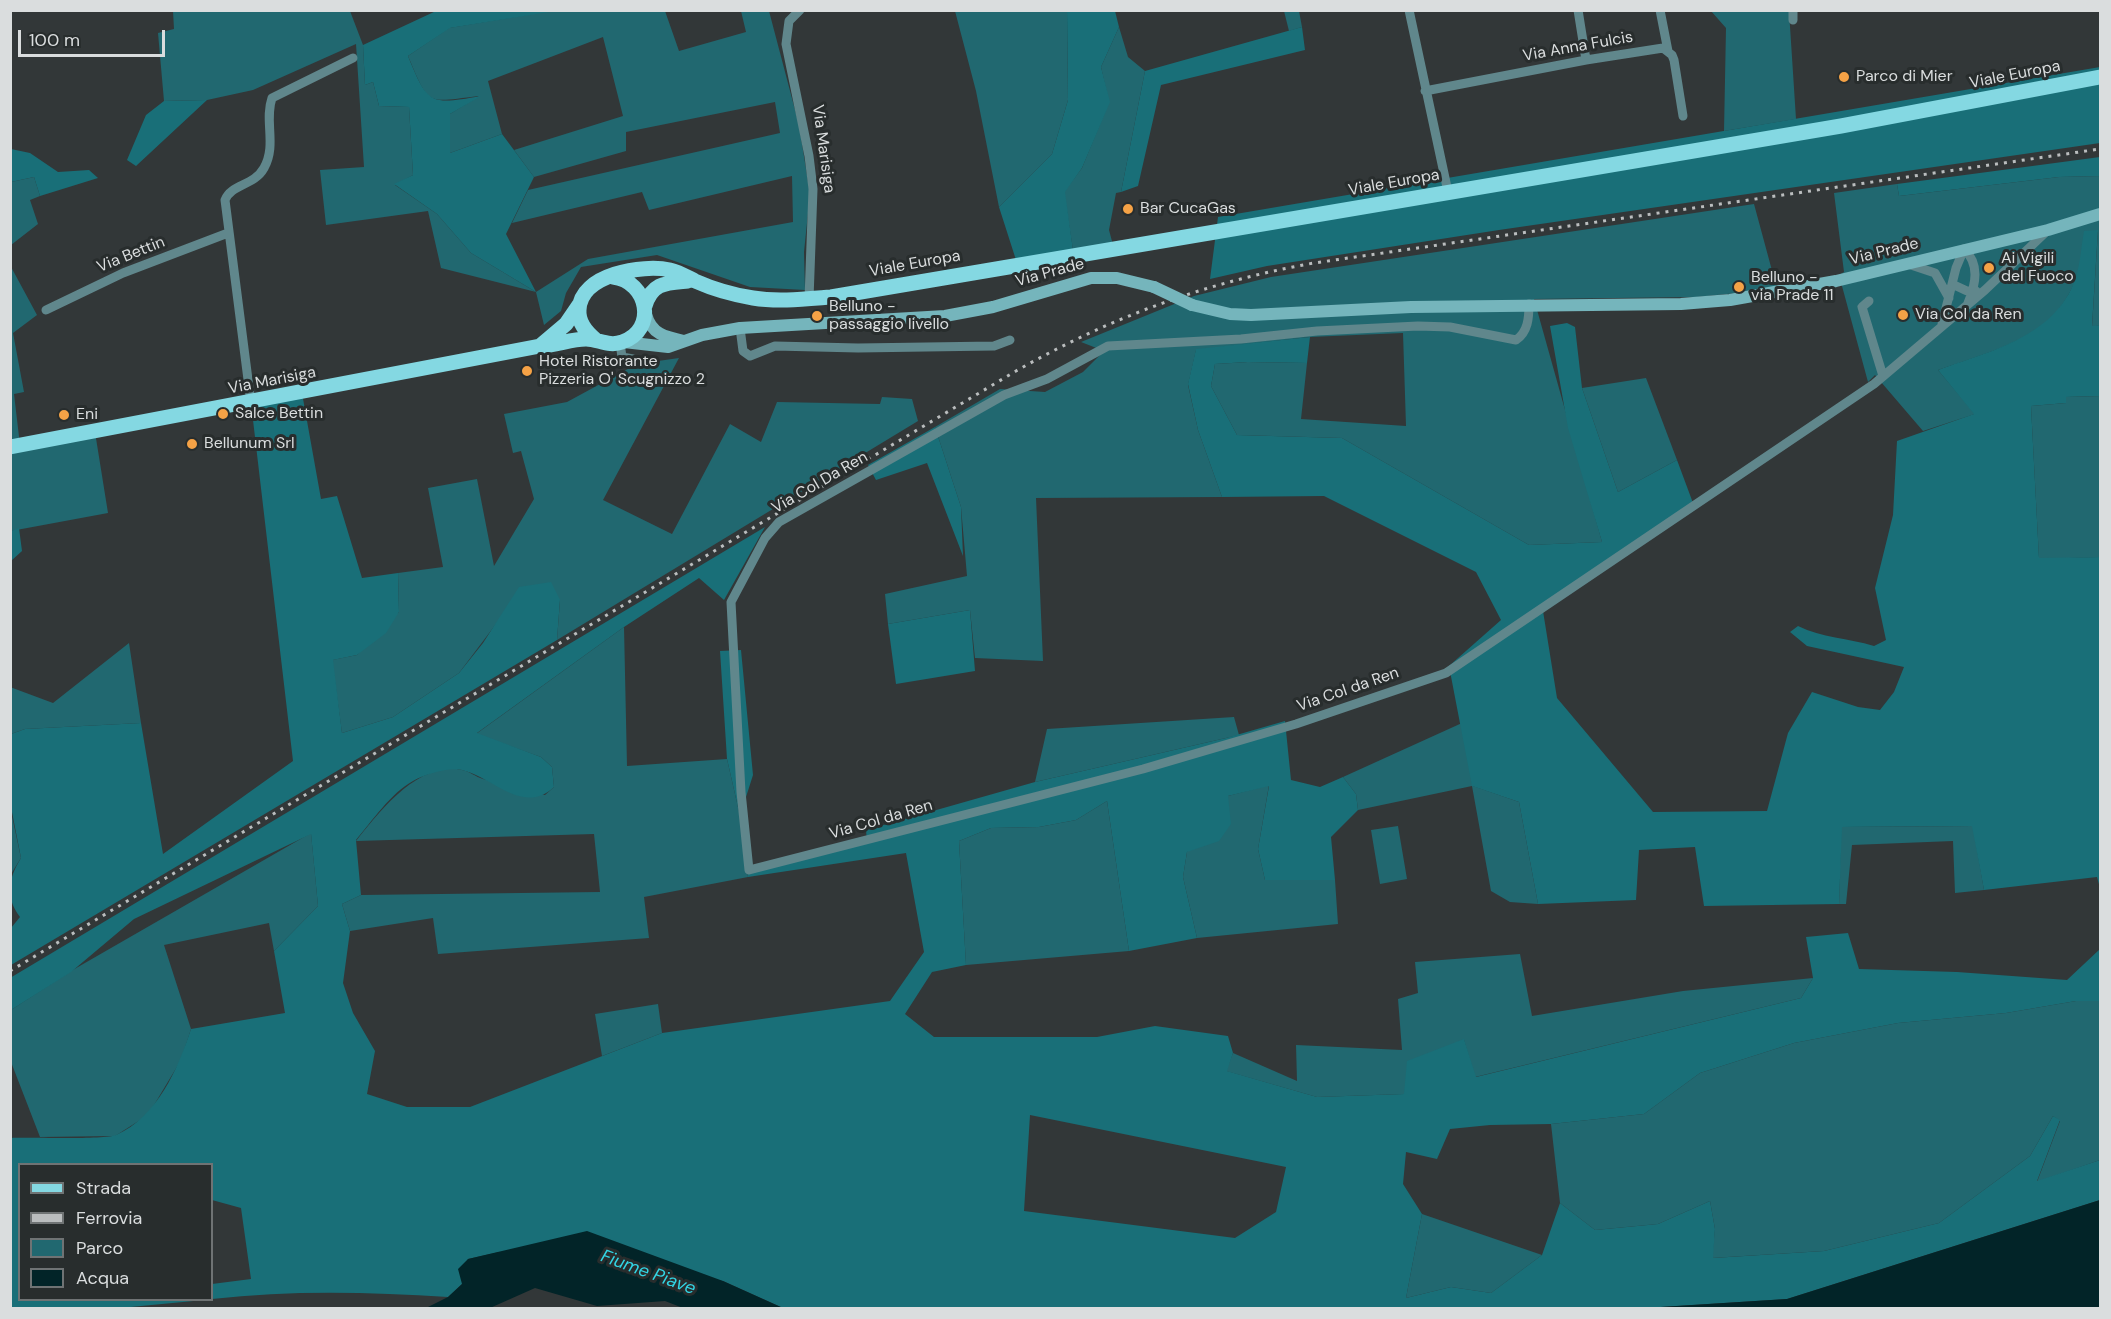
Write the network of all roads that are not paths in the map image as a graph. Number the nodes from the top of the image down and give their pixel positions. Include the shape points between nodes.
1 (800, 10) edge
2 (1409, 10) edge
3 (1578, 10) edge
4 (1660, 10) edge
5 (1668, 51) junction
6 (353, 58) dead end
7 (1586, 60) junction
8 (2100, 77) edge
9 (1425, 92) junction
10 (1683, 116) dead end
11 (1448, 192) junction
12 (2100, 214) edge
13 (2048, 230) junction
14 (228, 233) junction
15 (1964, 249) junction
16 (1905, 264) junction
17 (609, 277) junction
18 (694, 281) junction
19 (1952, 284) junction
20 (1985, 290) junction
21 (1973, 291) junction
22 (1949, 298) junction
23 (809, 299) junction
24 (1869, 301) dead end
25 (1529, 304) junction
26 (579, 305) junction
27 (1967, 305) junction
28 (46, 310) dead end
29 (645, 310) junction
30 (1942, 324) junction
31 (740, 328) junction
32 (596, 340) junction
33 (1010, 340) dead end
34 (685, 341) junction
35 (622, 343) junction
36 (540, 346) junction
37 (633, 359) dead end
38 (1883, 376) junction
39 (250, 403) junction
40 (10, 447) edge
41 (749, 870) joint

1 - 23 street, Via Marisiga via 789,21 786,44 813,189
2 - 9 street
3 - 7 street
4 - 5 street
5 - 7 street, Via Anna Fulcis via 1656,48
5 - 10 street via 1674,60
6 - 14 street via 272,98 268,158 256,179 227,195
7 - 9 street, Via Anna Fulcis
8 - 11 main road, Viale Europa via 1841,126
9 - 11 street
11 - 23 main road, Viale Europa
12 - 13 main road, Via Prade
13 - 15 main road, Via Prade
13 - 20 street, Via Col da Ren
14 - 28 street, Via Bettin via 123,273
14 - 39 street
15 - 16 main road, Via Prade
15 - 19 street
15 - 21 street, Via Col da Ren via 1974,262
16 - 22 street via 1935,273
16 - 25 main road, Via Prade via 1774,294 1713,302
17 - 18 main road, Viale Europa via 651,268 669,270
17 - 26 main road, Via Marisiga via 588,286
17 - 29 main road via 633,284 641,294
18 - 23 main road, Viale Europa via 753,298
18 - 29 main road, Viale Europa via 656,286
19 - 21 street
19 - 22 street
20 - 21 street
20 - 27 street, Via Col da Ren
21 - 27 street, Via Col da Ren
22 - 30 street
24 - 38 street via 1862,307
25 - 31 main road, Via Prade, bridge via 1230,314 1192,305 1154,287 1117,278 1091,278 957,315
25 - 41 street, Via Col Da Ren via 1527,328 1516,340 1450,327 1317,331 1108,346 1069,369 1004,395 779,522 765,538 731,602
26 - 32 main road via 582,326
26 - 36 main road, Via Marisiga via 566,324
27 - 30 street, Via Col da Ren
29 - 34 main road via 648,324 655,331
29 - 35 main road via 642,326
30 - 38 street, Via Col da Ren
31 - 33 street via 743,351 750,356 775,346 994,346
31 - 34 main road, Via Prade
32 - 35 main road, Via Marisiga
32 - 36 main road, Via Marisiga
34 - 35 main road, Via Prade via 662,347
35 - 37 street via 621,357
36 - 39 main road, Via Marisiga
38 - 41 street, Via Col da Ren via 1446,673 1296,724 1143,769
39 - 40 main road, Via Marisiga

